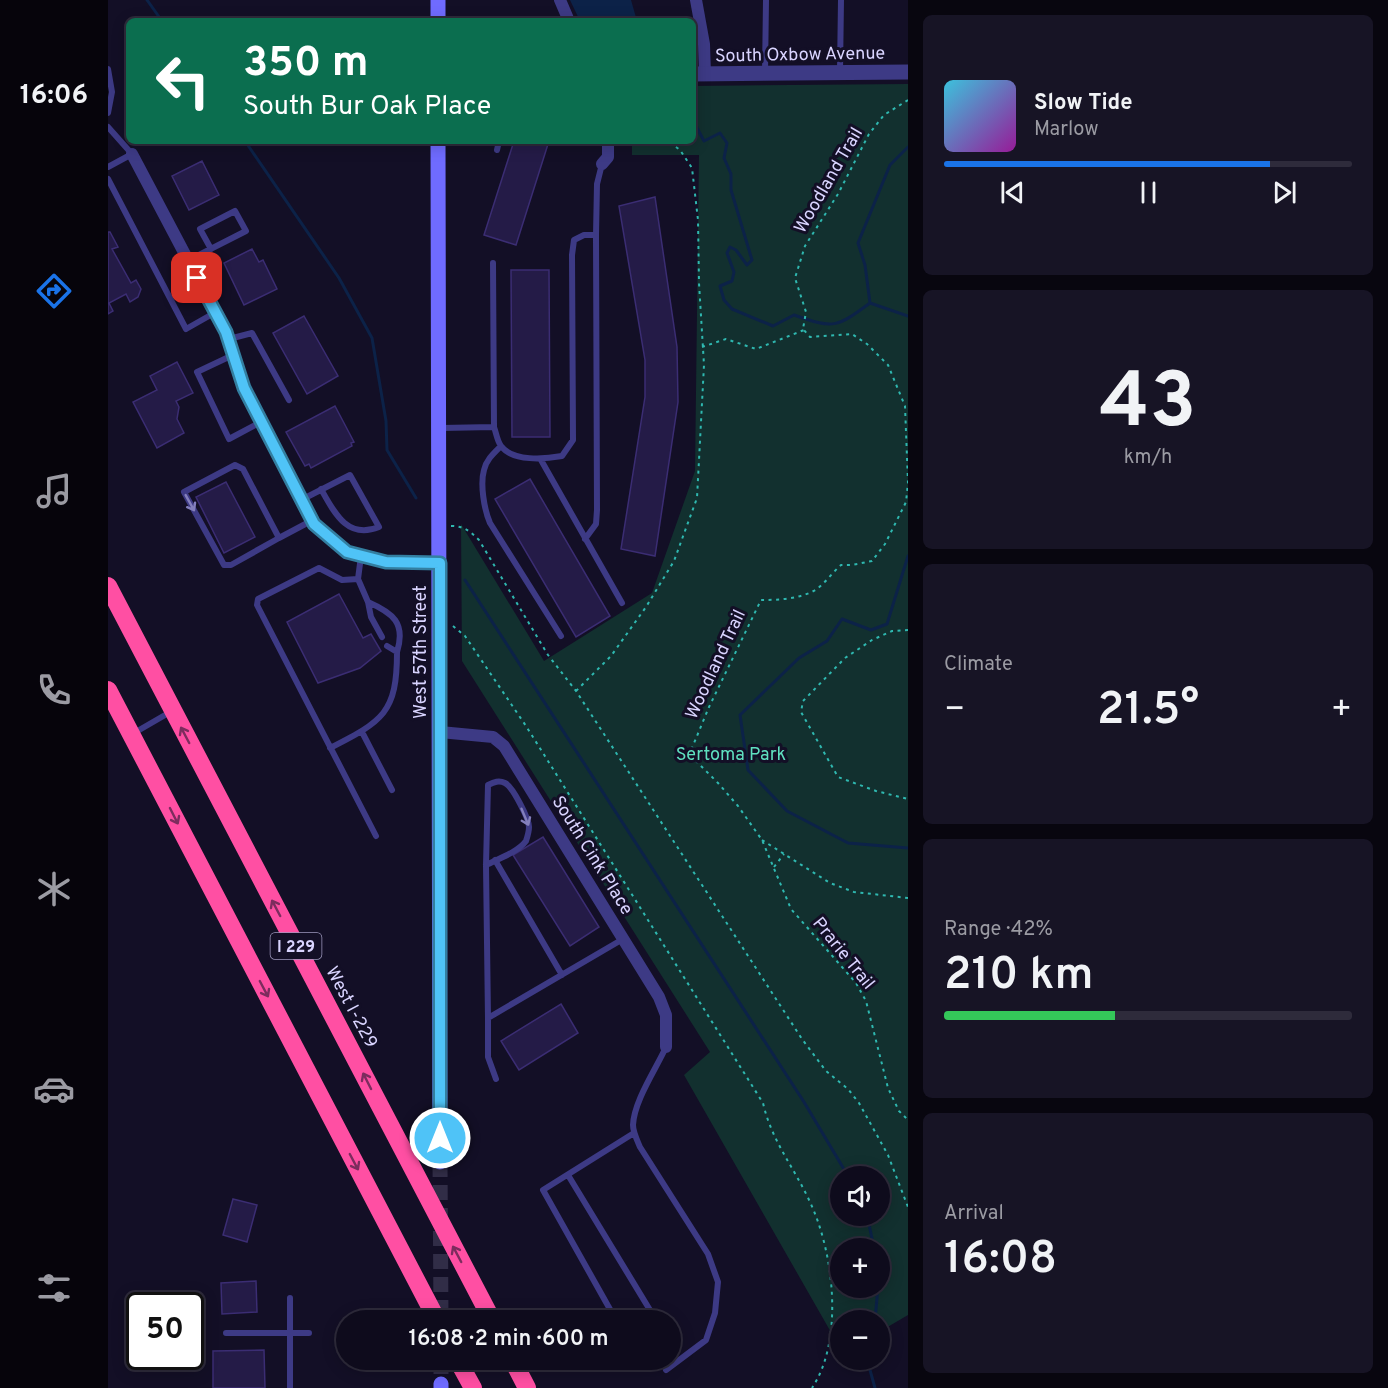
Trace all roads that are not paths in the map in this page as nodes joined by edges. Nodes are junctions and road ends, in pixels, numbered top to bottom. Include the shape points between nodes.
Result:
1 (438, 0) edge
2 (560, 0) edge
3 (696, 0) edge
4 (766, 0) edge
5 (841, 0) edge
6 (438, 18) edge
7 (568, 18) edge
8 (108, 69) edge
9 (908, 72) edge
10 (839, 73) junction
11 (699, 74) edge
12 (765, 74) junction
13 (108, 112) edge
14 (108, 127) edge
15 (438, 144) edge
16 (498, 144) edge
17 (608, 144) edge
18 (497, 150) dead end
19 (132, 154) junction
20 (602, 164) joint
21 (108, 167) edge
22 (108, 179) edge
23 (596, 235) junction
24 (211, 249) junction
25 (188, 261) junction
26 (493, 263) dead end
27 (216, 312) junction
28 (228, 339) junction
29 (233, 355) junction
30 (289, 400) dead end
31 (261, 422) junction
32 (494, 427) junction
33 (439, 428) junction
34 (501, 446) junction
35 (542, 460) junction
36 (321, 489) junction
37 (301, 500) junction
38 (312, 521) junction
39 (279, 538) junction
40 (585, 539) junction
41 (361, 555) junction
42 (440, 563) junction
43 (358, 579) junction
44 (108, 586) edge
45 (368, 602) junction
46 (622, 603) dead end
47 (561, 636) dead end
48 (382, 637) dead end
49 (387, 646) dead end
50 (397, 652) junction
51 (108, 690) edge
52 (173, 711) junction
53 (362, 732) junction
54 (440, 732) junction
55 (131, 734) junction
56 (330, 748) junction
57 (392, 790) dead end
58 (376, 836) dead end
59 (495, 860) junction
60 (486, 865) junction
61 (623, 939) junction
62 (562, 975) junction
63 (488, 1018) junction
64 (666, 1047) joint
65 (496, 1079) dead end
66 (634, 1133) junction
67 (440, 1162) tunnel mouth
68 (568, 1175) junction
69 (290, 1298) dead end
70 (432, 1310) edge
71 (487, 1310) edge
72 (610, 1310) edge
73 (650, 1310) edge
74 (290, 1332) junction
75 (226, 1333) dead end
76 (309, 1333) dead end
77 (681, 1359) edge
78 (463, 1370) edge
79 (518, 1370) edge
80 (290, 1388) edge
81 (472, 1388) edge
82 (527, 1388) edge

1 - 6 main road
2 - 7 street
3 - 11 street via 704,44
4 - 12 lane
5 - 10 lane
8 - 13 lane via 112,92
9 - 10 street, South Oxbow Avenue
10 - 12 street, South Oxbow Avenue
11 - 12 street, South Oxbow Avenue
14 - 19 lane
15 - 33 main road, West 57th Street
16 - 18 lane
17 - 20 street via 608,157
19 - 21 lane
19 - 25 street
20 - 23 lane via 597,184
22 - 27 lane via 186,329
23 - 35 lane via 574,240 572,255 573,440 562,456
23 - 40 lane via 597,510 596,524
24 - 24 lane via 246,231 235,211 200,228
24 - 25 lane
25 - 27 street
26 - 32 lane
27 - 28 street
28 - 29 street
28 - 30 lane via 252,333
29 - 31 street
29 - 31 lane via 197,372 229,439
31 - 37 street
32 - 33 lane
32 - 34 lane
33 - 42 main road, West 57th Street
34 - 35 lane via 518,456
34 - 47 lane via 484,470 484,509
35 - 40 lane
36 - 36 lane via 350,474 379,527 362,530 343,522
36 - 37 lane
37 - 38 street
38 - 39 lane
38 - 41 street via 347,552
39 -> 39 lane via 243,469 235,465 184,492 224,565 231,565
40 - 46 lane
41 - 42 street via 386,562
41 - 43 lane
42 - 54 main road, West 57th Street
43 - 45 lane
43 - 56 lane via 342,580 319,568 257,602
44 - 52 highway, West I-229 / I 229
45 - 48 lane
45 - 50 lane via 386,609 396,619
49 - 50 lane
50 - 53 lane via 392,701 377,721
51 - 55 highway, I 229
52 - 55 lane
71 -> 52 highway, West I-229 / I 229
53 - 56 lane
53 - 57 lane
54 - 61 street, South Cink Place via 499,740
54 - 67 main road, West 57th Street
55 -> 70 highway, I 229
56 - 58 lane
59 - 60 lane
60 -> 59 lane via 488,785 503,782 517,797 530,826 526,840 517,849
59 - 62 lane
60 - 63 lane
61 - 62 lane
61 - 64 street, South Cink Place via 659,997 666,1016
62 - 63 lane
63 - 65 lane via 488,1057
64 - 66 lane via 636,1110
66 - 68 lane
66 - 77 lane via 708,1254 718,1282 715,1313 706,1340
68 - 72 lane via 543,1191
68 - 73 lane
69 - 74 lane
74 - 75 lane
74 - 76 lane
74 - 80 lane
78 - 81 highway
79 - 82 highway

